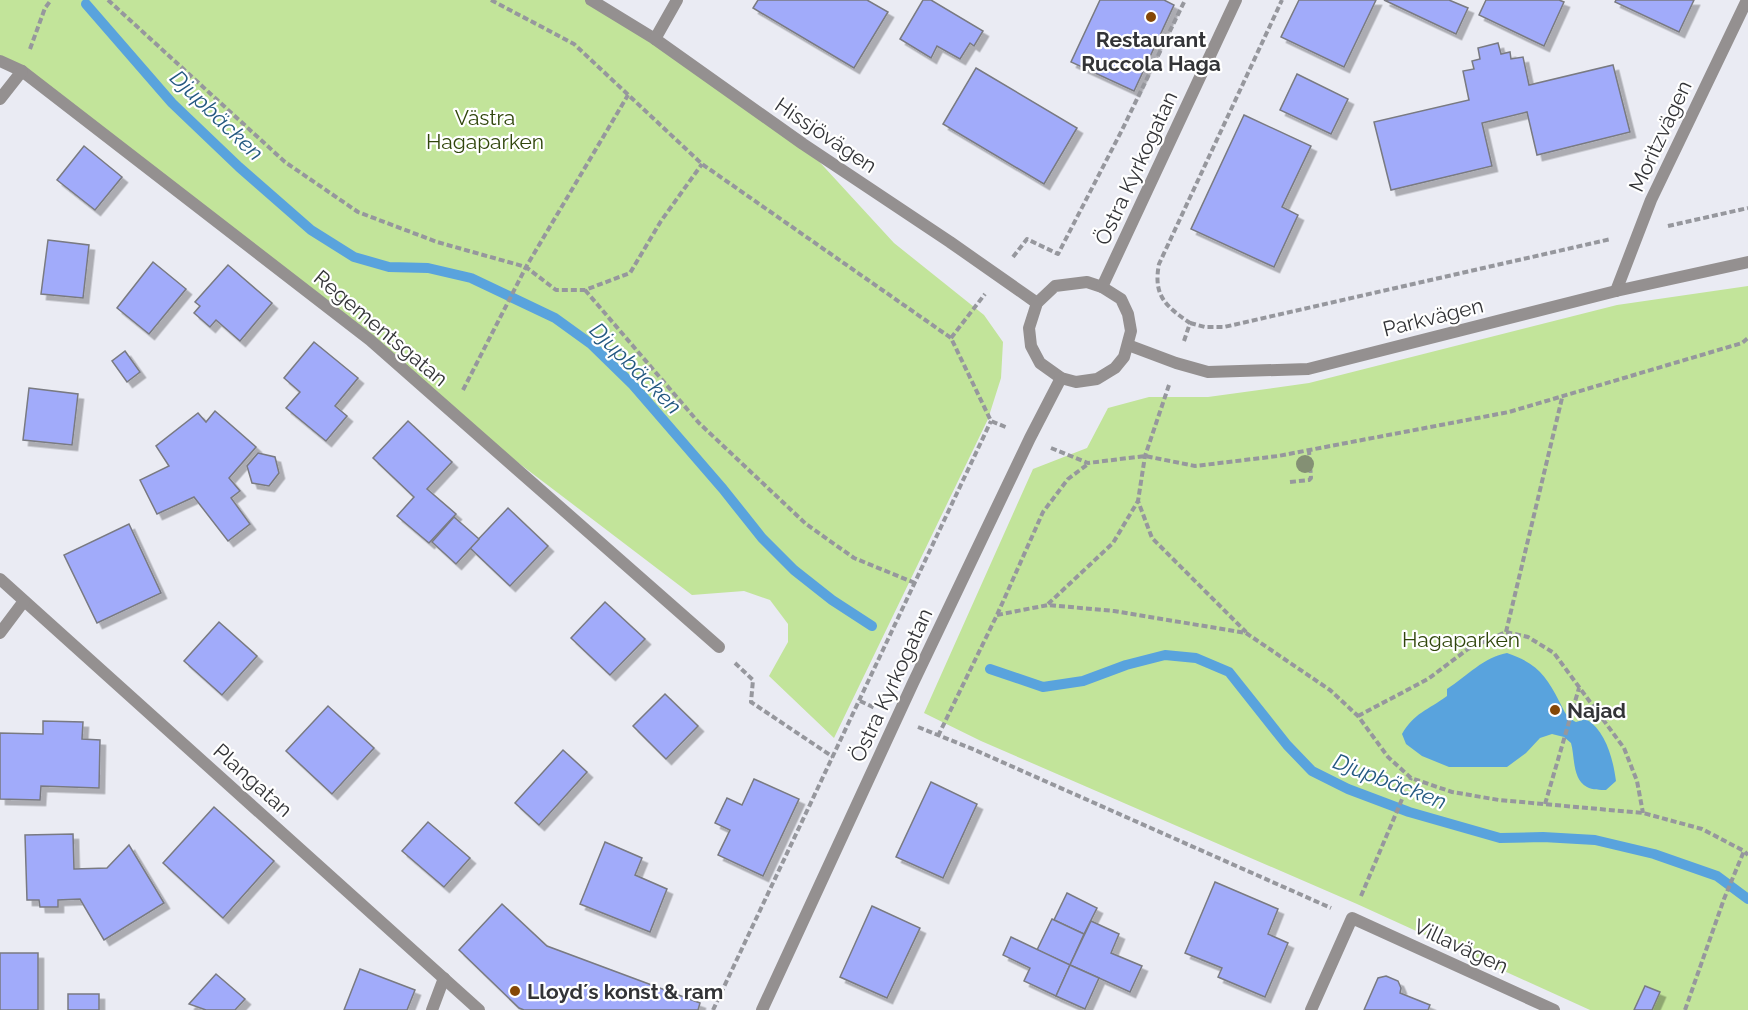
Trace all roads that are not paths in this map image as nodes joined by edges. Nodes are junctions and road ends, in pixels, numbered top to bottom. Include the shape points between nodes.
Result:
1 (591, 0) edge
2 (677, 0) edge
3 (1236, 0) edge
4 (1747, 0) edge
5 (655, 39) junction
6 (0, 61) edge
7 (22, 71) junction
8 (0, 99) edge
9 (1748, 262) edge
10 (1102, 287) junction
11 (1616, 291) junction
12 (1037, 303) junction
13 (1128, 345) junction
14 (1061, 378) junction
15 (0, 579) edge
16 (24, 601) junction
17 (0, 633) edge
18 (719, 647) road end
19 (444, 978) junction
20 (432, 1010) edge
21 (479, 1010) edge
22 (762, 1010) edge
23 (1311, 1010) edge
24 (1554, 1010) edge

1 - 5 street, Hissjövägen
2 - 5 street
3 - 10 street, Östra Kyrkogatan
4 - 11 street, Moritzvägen via 1651,200
5 - 12 street, Hissjövägen
6 - 7 street, Regementsgatan
7 - 8 street
7 - 18 street, Regementsgatan via 370,340
9 - 11 street, Parkvägen
10 - 12 street via 1088,282 1055,286
10 - 13 street via 1121,299 1128,314
11 - 13 street, Parkvägen via 1308,369 1208,372
12 - 14 street via 1029,328 1031,346 1040,363
13 - 14 street via 1115,368 1097,379 1076,382
14 - 22 street, Östra Kyrkogatan
15 - 16 street, Plangatan
16 - 17 street
16 - 19 street, Plangatan
19 - 20 street
19 - 21 street, Plangatan
23 - 24 street, Villavägen via 1352,918

